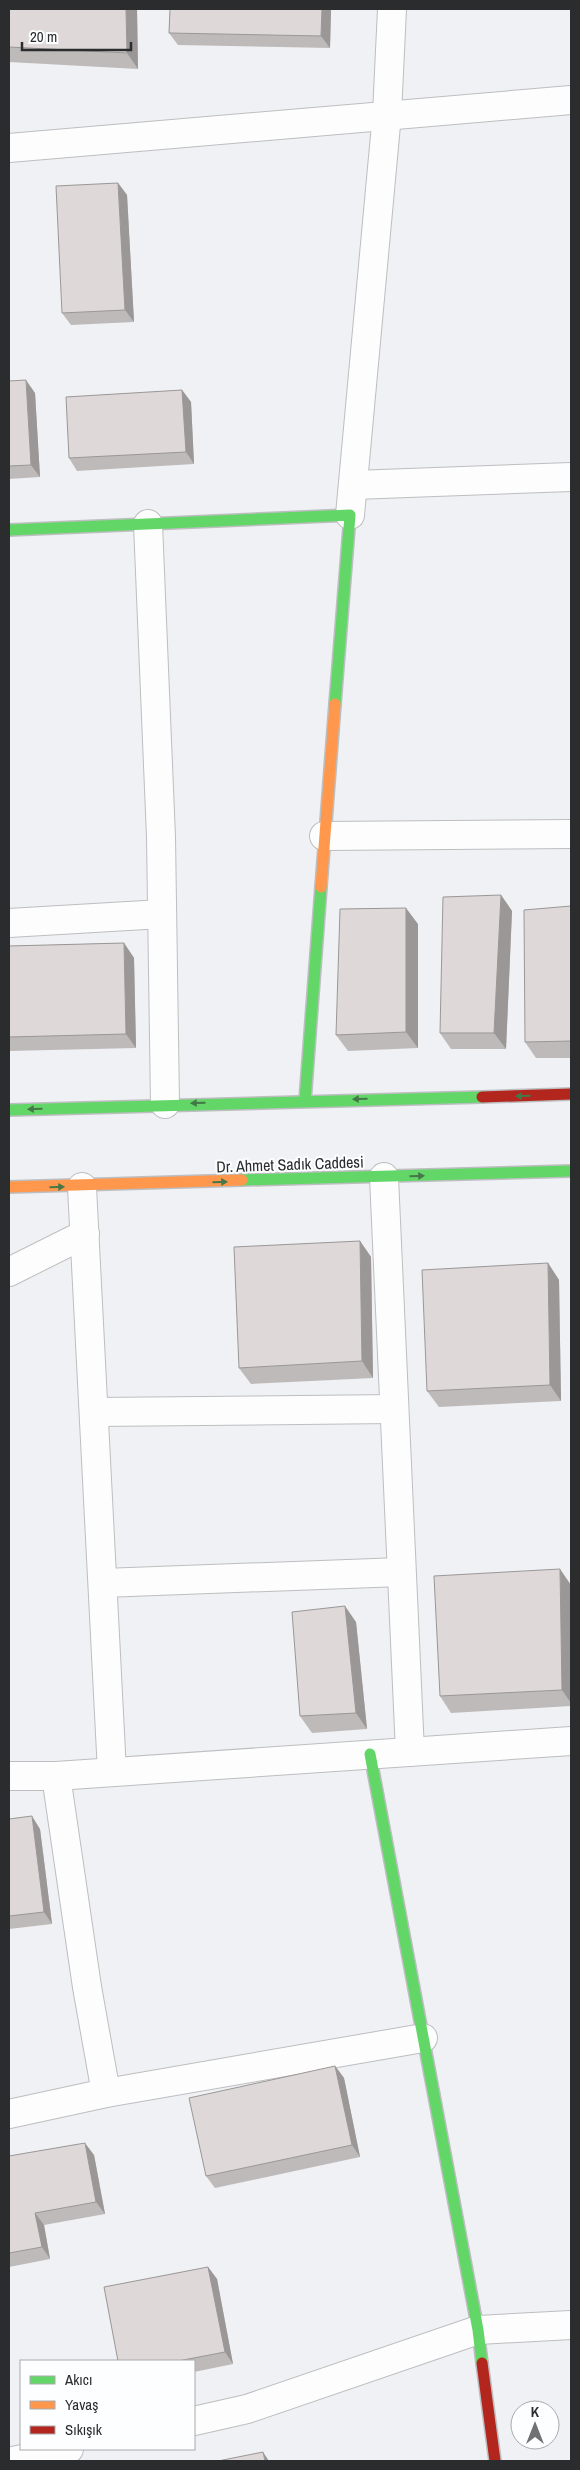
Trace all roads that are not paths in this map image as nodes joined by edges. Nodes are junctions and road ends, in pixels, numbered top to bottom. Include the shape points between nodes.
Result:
1 (392, 9) edge
2 (571, 100) edge
3 (387, 114) junction
4 (9, 148) edge
5 (571, 478) edge
6 (354, 485) junction
7 (350, 515) junction
8 (148, 524) junction
9 (9, 530) edge
10 (571, 834) edge
11 (324, 836) junction
12 (162, 914) junction
13 (9, 923) edge
14 (571, 1094) edge
15 (305, 1101) junction
16 (165, 1104) junction
17 (9, 1110) edge
18 (571, 1171) edge
19 (384, 1177) junction
20 (82, 1187) junction
21 (9, 1188) edge
22 (85, 1234) junction
23 (9, 1272) edge
24 (394, 1409) junction
25 (94, 1412) junction
26 (401, 1572) junction
27 (103, 1583) junction
28 (571, 1741) edge
29 (410, 1752) junction
30 (370, 1754) junction
31 (112, 1772) junction
32 (9, 1776) edge
33 (56, 1776) junction
34 (423, 2038) junction
35 (106, 2093) junction
36 (9, 2114) edge
37 (571, 2325) edge
38 (478, 2330) junction
39 (195, 2421) edge
40 (64, 2450) edge
41 (13, 2461) edge
42 (495, 2461) edge

1 - 3 street
2 - 3 street
3 - 4 street
3 - 6 street
5 - 6 street
6 - 7 street
7 - 8 street
7 - 11 street
8 - 9 street
8 - 12 street
10 - 11 street
11 - 15 street
12 - 13 street
12 - 16 street
14 -> 15 street
15 -> 16 street
16 -> 17 street
19 -> 18 street, Dr. Ahmet Sadık Caddesi
20 -> 19 street, Dr. Ahmet Sadık Caddesi
19 - 24 street
21 -> 20 street, Dr. Ahmet Sadık Caddesi
20 - 22 street
22 - 23 street
22 - 25 street
24 - 25 street
24 - 26 street
25 - 27 street
26 - 27 street
26 - 29 street
27 - 31 street
28 - 29 street
29 - 30 street
30 - 31 street
30 - 34 street
31 - 33 street
32 - 33 street
33 - 35 street
34 - 35 street
34 - 38 street
35 - 36 street
37 - 38 street
38 - 39 street via 247,2410
38 - 42 street
40 - 41 street

